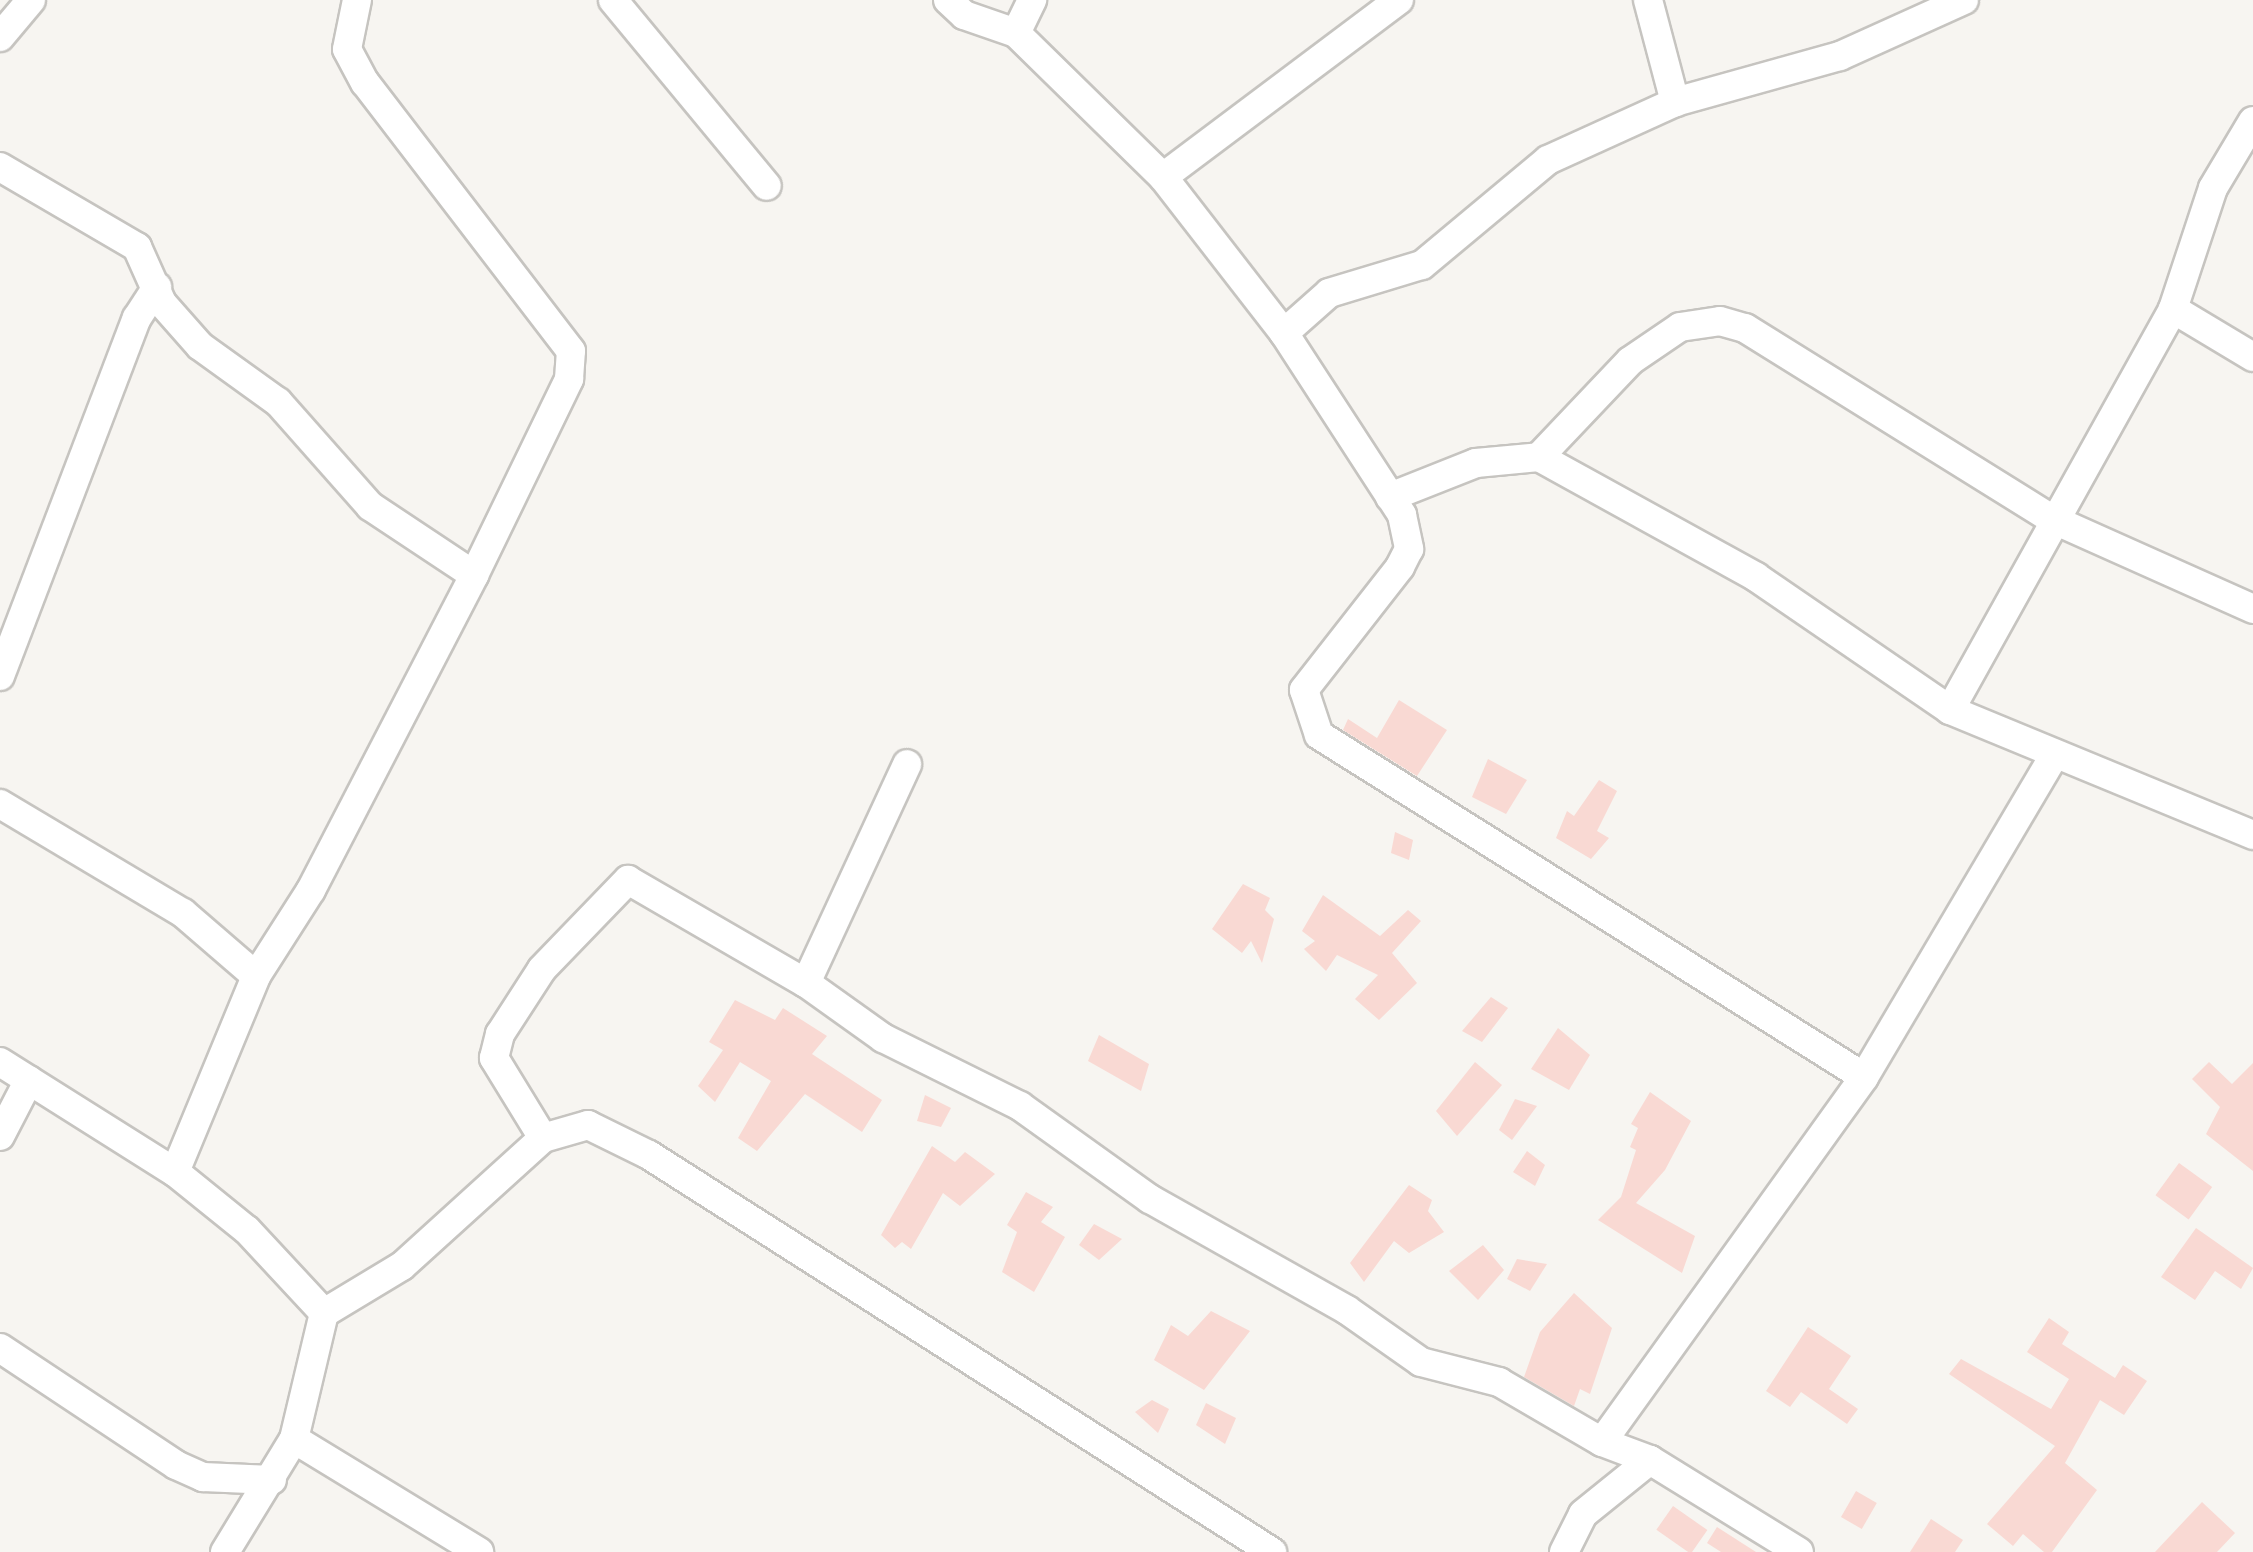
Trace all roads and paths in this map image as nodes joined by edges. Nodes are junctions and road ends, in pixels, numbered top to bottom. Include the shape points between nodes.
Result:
1 (31, 0) edge
2 (357, 0) edge
3 (613, 0) edge
4 (948, 0) edge
5 (1032, 0) edge
6 (1399, 0) edge
7 (1648, 0) edge
8 (1964, 0) edge
9 (1906, 12) edge
10 (1016, 33) junction
11 (0, 37) edge
12 (1675, 102) junction
13 (2253, 121) edge
14 (0, 167) edge
15 (1163, 177) junction
16 (767, 186) dead end
17 (157, 287) junction
18 (2173, 309) junction
19 (1284, 333) junction
20 (2253, 357) edge
21 (1539, 457) junction
22 (1390, 497) junction
23 (2052, 519) junction
24 (474, 575) junction
25 (2253, 609) edge
26 (0, 676) edge
27 (1950, 710) junction
28 (2055, 754) junction
29 (907, 764) dead end
30 (0, 804) edge
31 (2253, 835) edge
32 (256, 976) junction
33 (806, 983) junction
34 (0, 1062) edge
35 (1864, 1077) junction
36 (29, 1080) junction
37 (0, 1136) edge
38 (543, 1138) junction
39 (175, 1172) junction
40 (324, 1313) junction
41 (0, 1348) edge
42 (294, 1439) junction
43 (1602, 1442) junction
44 (1650, 1460) junction
45 (272, 1480) junction
46 (225, 1552) edge
47 (479, 1552) edge
48 (1272, 1552) edge
49 (1564, 1552) edge
50 (1799, 1552) edge

1 - 11 street
2 - 24 street via 347,49 365,83 571,351 569,379
3 - 16 street
4 - 10 street via 964,15
5 - 10 street
6 - 15 street
7 - 12 street
8 - 9 street
9 - 12 street via 1840,56
10 - 15 street
12 - 19 street via 1548,160 1422,265 1329,293
13 - 18 street via 2213,188
14 - 17 street via 137,247
15 - 19 street
17 - 24 street via 162,303 200,346 278,402 370,506
17 - 26 street via 137,318
18 - 20 street
18 - 23 street
19 - 22 street
21 - 22 street via 1476,463
21 - 23 street via 1630,361 1680,327 1720,321 1745,328
21 - 27 street via 1756,577
22 - 35 street via 1410,531 1409,549 1304,690 1319,735
23 - 25 street
23 - 27 street
24 - 32 street via 311,890
27 - 28 street
28 - 31 street
28 - 35 street
29 - 33 street
30 - 32 street via 183,913
32 - 39 street
33 - 38 street via 628,880 542,969 500,1034 494,1058
33 - 43 street via 883,1038 1020,1106 1150,1199 1347,1310 1421,1362 1499,1382
34 - 36 street
35 - 43 street
36 - 37 street
36 - 39 street
38 - 40 street via 402,1266
38 - 48 street via 588,1125 615,1135
39 - 40 street via 275,1257
40 - 42 street
41 - 45 street via 176,1465 203,1477
42 - 45 street
42 - 47 street
43 - 44 street
44 - 49 street via 1583,1514
44 - 50 street
45 - 46 street

